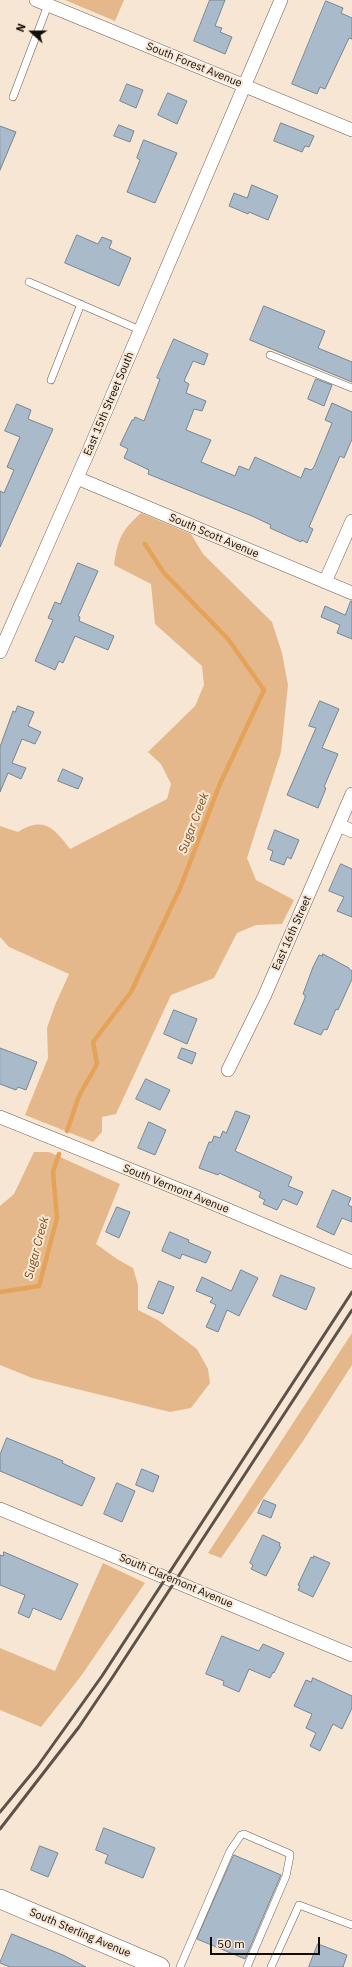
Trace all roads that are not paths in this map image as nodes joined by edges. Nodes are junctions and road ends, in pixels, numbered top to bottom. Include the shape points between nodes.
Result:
1 (282, 0) edge
2 (42, 2) edge
3 (245, 85) junction
4 (13, 97) dead end
5 (352, 130) edge
6 (29, 282) dead end
7 (81, 304) junction
8 (140, 330) junction
9 (270, 355) dead end
10 (51, 380) dead end
11 (352, 388) edge
12 (77, 478) junction
13 (352, 521) edge
14 (325, 582) junction
15 (352, 594) edge
16 (6, 622) edge
17 (0, 652) edge
18 (352, 794) edge
19 (339, 825) junction
20 (352, 831) edge
21 (228, 1070) dead end
22 (0, 1117) edge
23 (352, 1262) edge
24 (0, 1509) edge
25 (352, 1655) edge
26 (0, 1899) edge
27 (352, 1925) edge
28 (160, 1967) edge
29 (180, 1967) edge
30 (247, 1967) edge
31 (271, 1967) edge

1 - 3 street, East 15th Street South
2 - 3 street, South Forest Avenue
2 - 4 lane
3 - 5 street, South Forest Avenue
3 - 8 street, East 15th Street South
6 - 7 lane
7 - 8 lane
7 - 10 lane
8 - 12 street, East 15th Street South
9 - 11 lane
12 - 14 street, South Scott Avenue
12 - 16 street, East 15th Street South
13 - 14 street
14 - 15 street, South Scott Avenue
16 - 17 street, East 15th Street South
18 - 19 street, East 16th Street
19 - 20 street
19 - 21 street, East 16th Street via 264,997
22 - 23 street, South Vermont Avenue
24 - 25 street, South Claremont Avenue
26 - 28 main road, South Sterling Avenue
27 - 31 lane via 299,1905
29 - 30 lane via 230,1852 244,1834 290,1854 286,1876

